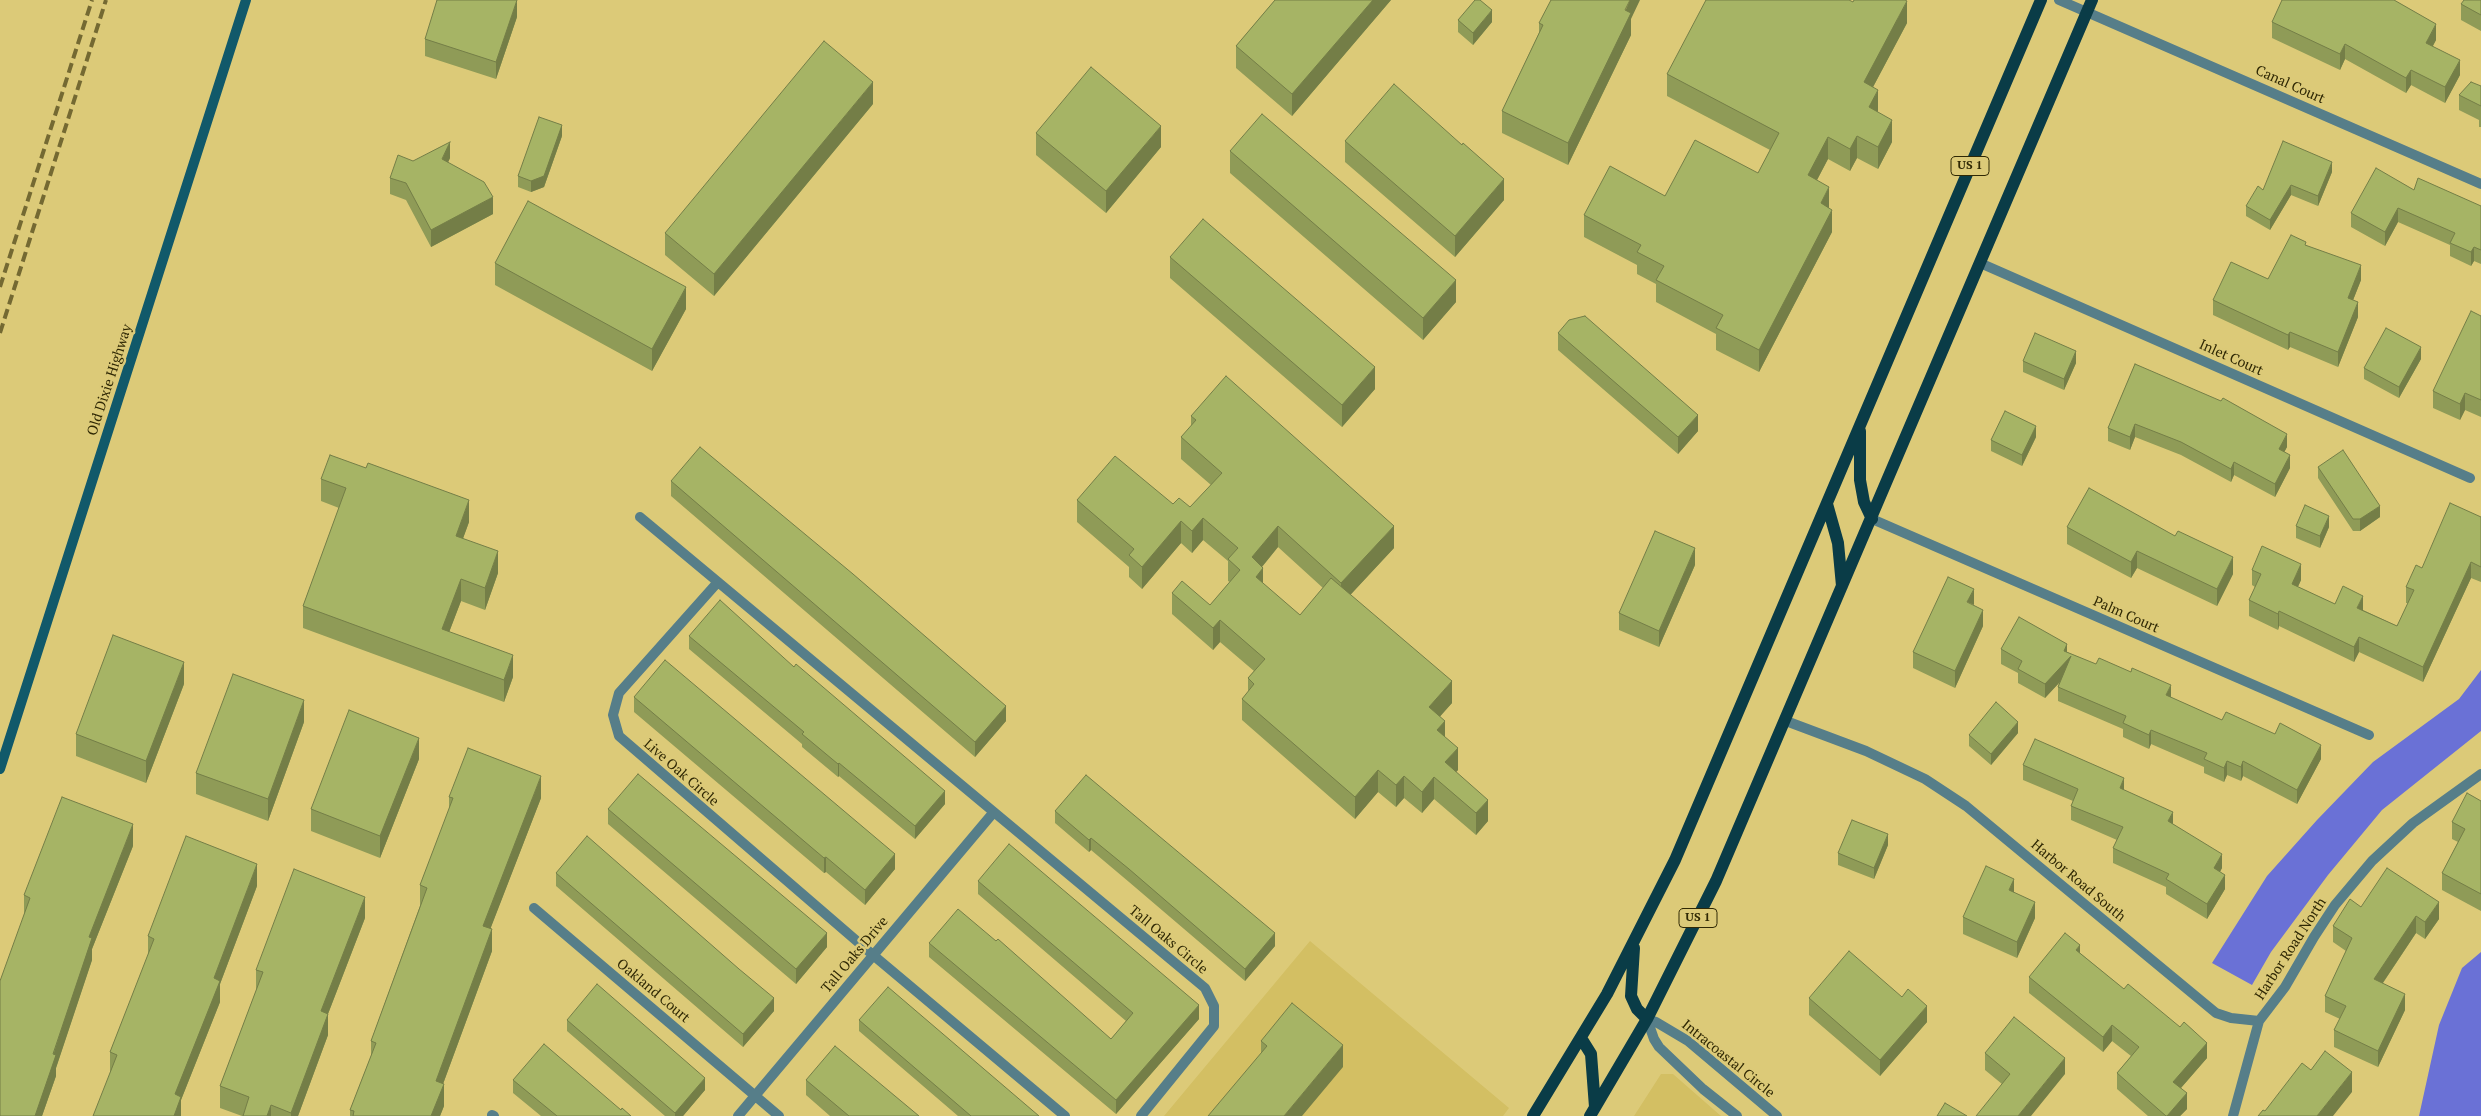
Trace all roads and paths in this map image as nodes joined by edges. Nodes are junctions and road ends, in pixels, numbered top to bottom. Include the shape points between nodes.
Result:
1 (246, 0) edge
2 (2041, 0) edge
3 (2058, 0) edge
4 (2090, 6) edge
5 (2481, 184) edge
6 (1980, 263) junction
7 (1860, 426) junction
8 (2470, 478) dead end
9 (1827, 504) junction
10 (640, 517) dead end
11 (1872, 519) junction
12 (717, 583) junction
13 (1842, 588) junction
14 (1786, 721) junction
15 (2369, 735) dead end
16 (0, 769) edge
17 (2481, 774) edge
18 (993, 813) junction
19 (534, 908) dead end
20 (1634, 943) junction
21 (873, 955) junction
22 (1647, 1019) junction
23 (2259, 1021) junction
24 (1581, 1038) junction
25 (755, 1096) junction
26 (1593, 1112) edge
27 (738, 1116) edge
28 (779, 1116) edge
29 (1065, 1116) edge
30 (1141, 1116) edge
31 (1533, 1116) edge
32 (1738, 1116) edge
33 (1777, 1116) edge
34 (2233, 1116) edge

1 - 16 street, Old Dixie Highway
2 - 7 main road, US 1
3 - 4 street, Canal Court
4 - 5 street, Canal Court
4 - 6 main road, US 1
6 - 8 street, Inlet Court
6 - 11 main road, US 1
7 - 9 main road, US 1
7 - 11 main road via 1860,480 1864,502
9 - 13 main road via 1838,543
9 - 20 main road, US 1 via 1675,860
10 - 12 street
11 - 13 main road, US 1
11 - 15 street, Palm Court
12 - 18 street
12 - 21 street, Live Oak Circle via 619,693 613,716 619,736
13 - 14 main road, US 1
14 - 22 main road, US 1 via 1716,881
14 - 23 street, Harbor Road South via 1866,751 1934,785 1966,806 2216,1013
17 - 23 street, Harbor Road North via 2413,823 2372,861 2336,905 2280,995
18 - 21 street, Tall Oaks Drive
18 - 30 street, Tall Oaks Circle via 1204,988 1214,1006 1214,1026
19 - 25 street, Oakland Court
20 - 22 main road via 1631,996
20 - 24 main road, US 1
21 - 25 street, Tall Oaks Drive
21 - 29 street
22 - 26 main road, US 1
22 - 32 street via 1659,1047
22 - 33 street, Intracoastal Circle via 1688,1041
23 - 34 street
24 - 26 main road via 1591,1054
24 - 31 main road, US 1
25 - 27 street, Tall Oaks Drive
25 - 28 street, Oakland Court

